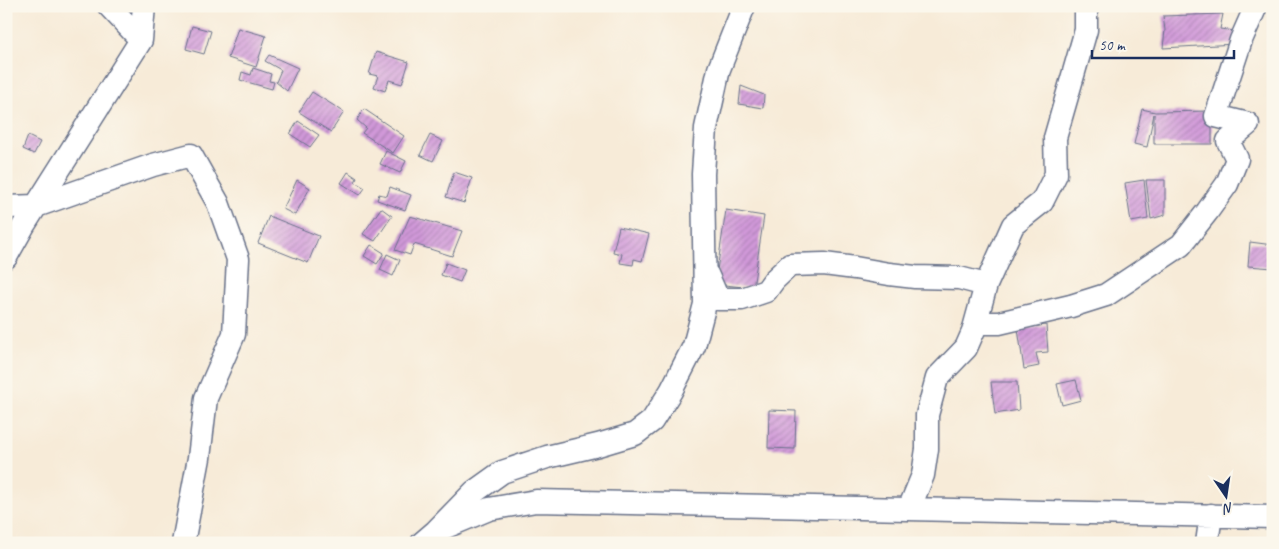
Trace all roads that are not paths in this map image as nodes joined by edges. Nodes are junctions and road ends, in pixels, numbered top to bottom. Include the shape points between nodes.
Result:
1 (109, 6) edge
2 (144, 6) edge
3 (744, 6) edge
4 (1086, 6) edge
5 (1256, 6) edge
6 (141, 40) junction
7 (36, 206) junction
8 (6, 207) edge
9 (6, 257) edge
10 (704, 266) junction
11 (986, 284) junction
12 (974, 332) junction
13 (909, 509) junction
14 (1211, 515) junction
15 (1273, 517) edge
16 (429, 537) edge
17 (183, 543) edge
18 (1207, 543) edge

1 - 6 street
2 - 6 street
3 - 10 street via 719,69 706,128
4 - 11 street via 1086,30 1054,138 1056,174 1042,202 1013,225
5 - 12 street via 1240,40 1216,116 1248,124 1228,141 1237,159 1227,184 1181,244 1106,295 998,323 977,323
6 - 7 street
7 - 8 street
7 - 9 street
7 - 17 street via 191,155 218,203 238,259 234,334 206,398
10 - 11 street via 718,299 742,299 766,292 790,265 824,264 915,277 959,278
10 - 16 street via 705,304 694,346 652,421 635,434 502,472 474,492
11 - 12 street
12 - 13 street via 966,348 937,378 927,415 923,475
13 - 14 street
13 - 16 street via 536,501 489,509
14 - 15 street
14 - 18 street

